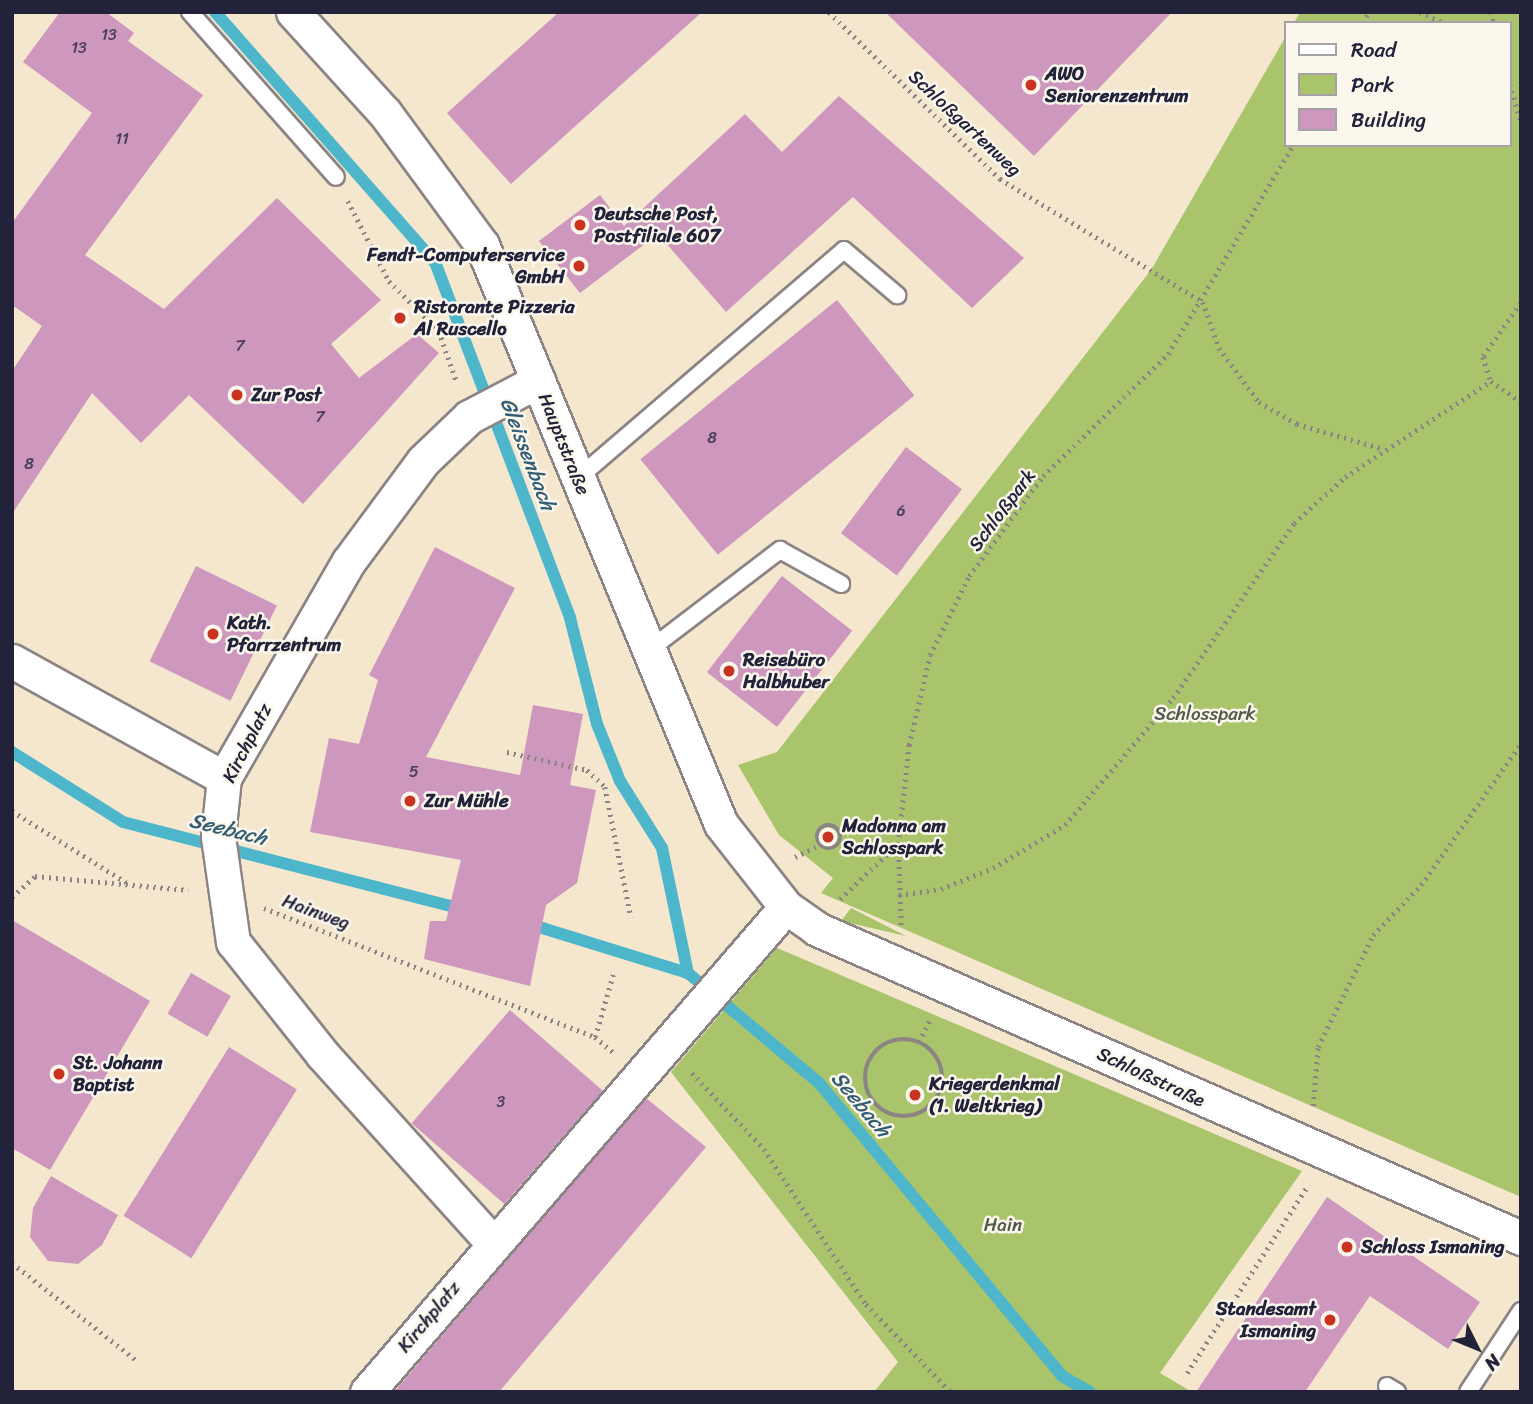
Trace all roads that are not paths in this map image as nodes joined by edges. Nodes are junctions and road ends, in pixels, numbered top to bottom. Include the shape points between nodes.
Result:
1 (190, 12) edge
2 (293, 12) edge
3 (336, 177) road end
4 (897, 295) dead end
5 (526, 387) junction
6 (578, 478) junction
7 (841, 584) dead end
8 (649, 650) junction
9 (12, 661) edge
10 (224, 778) junction
11 (786, 906) junction
12 (1521, 1238) edge
13 (491, 1241) junction
14 (1521, 1311) edge
15 (367, 1392) edge
16 (1468, 1392) edge

1 - 3 lane
2 - 5 street, Hauptstraße via 385,113 482,245
4 - 6 lane via 844,250
5 - 6 street, Hauptstraße
5 - 10 street, Kirchplatz via 476,412 423,461 349,561
6 - 8 street, Hauptstraße
7 - 8 lane via 780,550
8 - 11 street, Hauptstraße via 721,824
9 - 10 street
10 - 13 street, Kirchplatz via 221,865 233,942 323,1055
11 - 12 street, Schloßstraße via 817,929 1311,1151
11 - 13 street, Kirchplatz
13 - 15 street, Kirchplatz
14 - 16 lane

